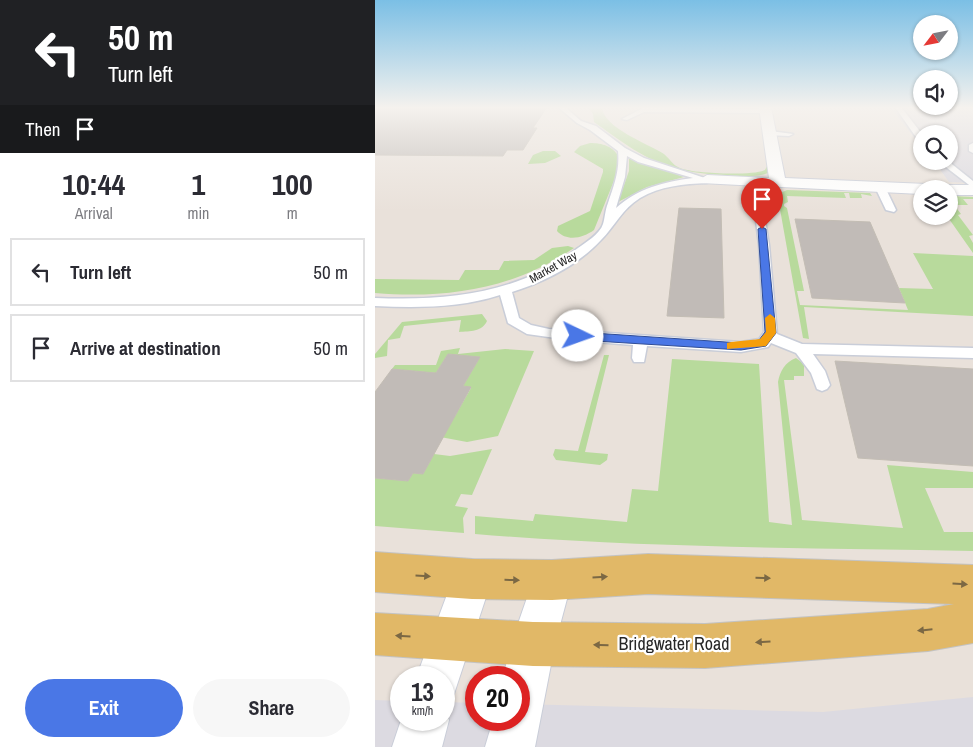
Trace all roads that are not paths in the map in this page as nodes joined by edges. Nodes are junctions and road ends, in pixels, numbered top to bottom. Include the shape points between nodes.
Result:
1 (611, 142) edge
2 (771, 142) edge
3 (973, 145) edge
4 (622, 150) junction
5 (973, 151) edge
6 (954, 170) edge
7 (707, 180) junction
8 (755, 181) junction
9 (778, 183) junction
10 (973, 185) edge
11 (880, 187) junction
12 (913, 188) edge
13 (958, 190) edge
14 (973, 190) edge
15 (891, 210) dead end
16 (607, 223) junction
17 (505, 290) junction
18 (375, 302) edge
19 (578, 336) junction
20 (768, 336) junction
21 (641, 340) junction
22 (801, 350) junction
23 (573, 353) dead end
24 (973, 353) edge
25 (639, 358) dead end
26 (822, 385) dead end
27 (375, 572) edge
28 (472, 579) junction
29 (552, 580) junction
30 (973, 585) edge
31 (973, 622) edge
32 (375, 634) edge
33 (533, 644) junction
34 (444, 659) edge
35 (528, 666) edge
36 (422, 731) edge
37 (514, 731) edge
38 (417, 747) edge
39 (510, 747) edge

1 - 4 lane, Market Way
2 - 9 street
3 - 5 lane
4 - 7 lane, Market Way via 656,166
4 - 16 lane via 624,170
6 - 10 lane
7 - 8 street, Market Way
7 - 16 lane, Market Way via 678,183 645,192 621,208
8 - 9 street, Market Way
8 - 20 lane via 764,245 771,333
9 - 11 street, Market Way
11 - 12 street, Market Way
11 - 15 lane
13 - 14 street
16 - 17 lane, Market Way via 594,242 565,263
17 - 18 lane, Market Way via 439,303
17 - 19 lane via 513,320 520,325 549,334
19 - 21 lane
19 - 23 lane
20 - 21 lane via 763,343 741,346
20 - 22 lane
21 - 25 lane
22 - 24 lane
22 - 26 lane via 818,371
27 -> 28 main road
28 -> 29 main road
28 - 34 street
29 -> 30 main road via 648,574
29 - 33 street
31 -> 33 main road, Bridgwater Road via 928,630 705,646
34 -> 32 main road, Bridgwater Road
33 - 34 main road, Bridgwater Road
33 - 35 street
36 - 38 street
37 - 39 street

